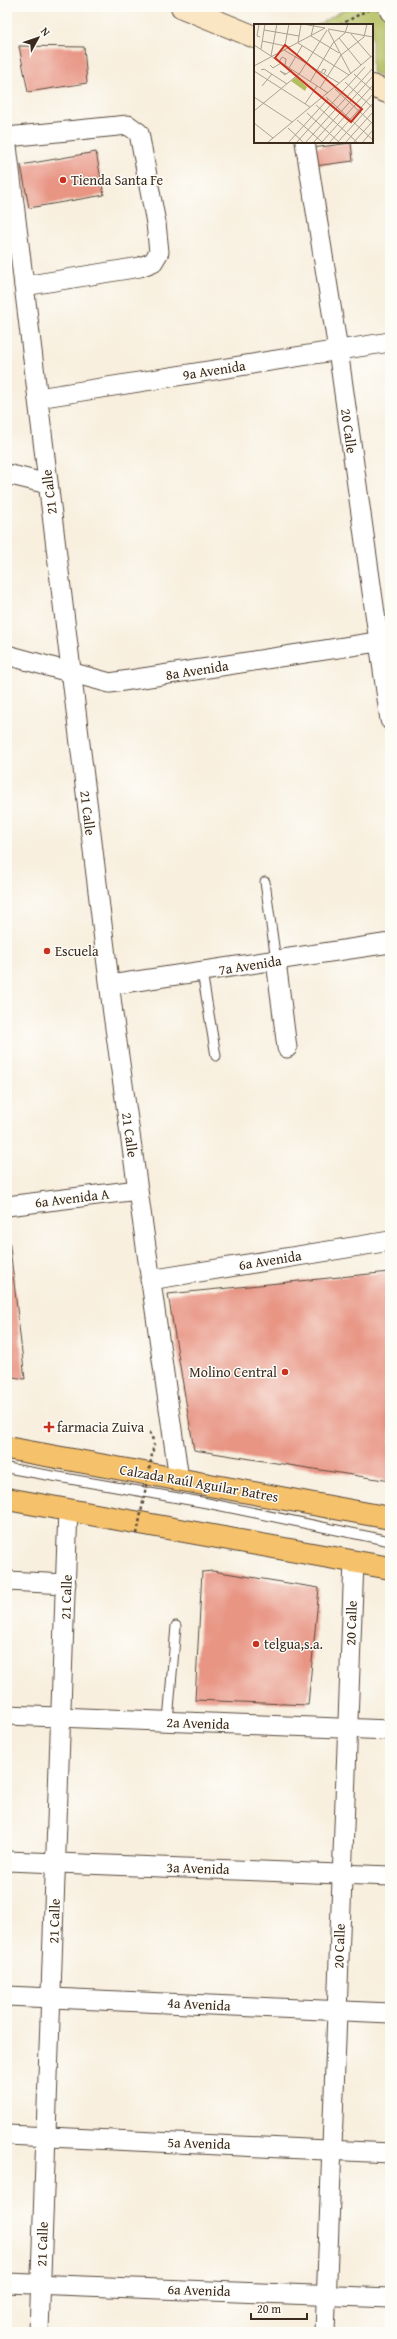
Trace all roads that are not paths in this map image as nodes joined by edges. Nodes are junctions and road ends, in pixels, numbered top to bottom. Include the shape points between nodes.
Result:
1 (182, 7) edge
2 (388, 7) edge
3 (390, 12) edge
4 (254, 37) edge
5 (373, 86) edge
6 (390, 93) edge
7 (7, 137) edge
8 (305, 143) edge
9 (7, 146) edge
10 (10, 186) edge
11 (24, 286) junction
12 (390, 342) edge
13 (338, 350) junction
14 (38, 398) junction
15 (7, 474) edge
16 (48, 484) junction
17 (384, 641) edge
18 (7, 655) edge
19 (71, 672) junction
20 (390, 720) edge
21 (265, 882) dead end
22 (390, 943) edge
23 (276, 960) junction
24 (202, 972) junction
25 (110, 985) junction
26 (288, 1048) dead end
27 (216, 1056) dead end
28 (138, 1190) junction
29 (7, 1206) edge
30 (390, 1241) edge
31 (150, 1280) junction
32 (7, 1448) edge
33 (7, 1468) edge
34 (179, 1479) junction
35 (7, 1499) edge
36 (68, 1509) junction
37 (390, 1518) edge
38 (390, 1541) edge
39 (354, 1561) junction
40 (390, 1568) edge
41 (7, 1581) edge
42 (66, 1584) junction
43 (176, 1626) dead end
44 (7, 1715) edge
45 (61, 1717) junction
46 (168, 1721) junction
47 (347, 1728) junction
48 (390, 1730) edge
49 (7, 1861) edge
50 (56, 1863) junction
51 (342, 1874) junction
52 (390, 1876) edge
53 (7, 1996) edge
54 (51, 1997) junction
55 (337, 2010) junction
56 (390, 2013) edge
57 (7, 2135) edge
58 (46, 2137) junction
59 (332, 2149) junction
60 (390, 2153) edge
61 (7, 2283) edge
62 (40, 2284) junction
63 (326, 2295) junction
64 (390, 2298) edge
65 (38, 2332) edge
66 (325, 2332) edge

1 - 4 main road
2 - 3 street
5 - 6 main road
7 - 11 street via 128,125 139,133 156,223 159,252 154,262 140,268
8 - 13 street, 20 Calle
9 - 10 street, 21 Calle
10 - 11 street, 21 Calle
11 - 14 street, 21 Calle
12 - 13 street, 9a Avenida
13 - 14 street, 9a Avenida
13 - 17 street, 20 Calle
14 - 16 street, 21 Calle
15 - 16 street
16 - 19 street, 21 Calle
17 - 19 street, 8a Avenida via 110,683
17 - 20 street, 20 Calle
18 - 19 street, 8a Avenida
19 - 25 street, 21 Calle
21 - 23 lane
22 - 23 street, 7a Avenida
23 - 24 street, 7a Avenida
23 - 26 street
24 - 25 street, 7a Avenida
24 - 27 lane
25 - 28 street, 21 Calle
28 - 29 street, 6a Avenida A
28 - 31 street, 21 Calle
30 - 31 street, 6a Avenida
31 - 34 street, 21 Calle
32 - 34 highway, Calzada Raúl Aguilar Batres
33 - 38 lane via 207,1503
34 - 37 highway, Calzada Raúl Aguilar Batres
35 - 36 highway
36 - 39 highway
36 - 42 street, 21 Calle
39 - 40 highway
39 - 47 street, 20 Calle
41 - 42 street
42 - 45 street, 21 Calle
43 - 46 lane
44 - 45 street, 2a Avenida
45 - 46 street, 2a Avenida
45 - 50 street, 21 Calle
46 - 47 street, 2a Avenida
47 - 48 street, 2a Avenida
47 - 51 street, 20 Calle
49 - 50 street, 3a Avenida
50 - 51 street, 3a Avenida
50 - 54 street, 21 Calle
51 - 52 street, 3a Avenida
51 - 55 street, 20 Calle
53 - 54 street, 4a Avenida
54 - 55 street, 4a Avenida
54 - 58 street, 21 Calle
55 - 56 street, 4a Avenida
55 - 59 street, 20 Calle
57 - 58 street, 5a Avenida
58 - 59 street, 5a Avenida
58 - 62 street, 21 Calle
59 - 60 street, 5a Avenida
59 - 63 street, 20 Calle
61 - 62 street, 6a Avenida
62 - 63 street, 6a Avenida
62 - 65 street, 21 Calle
63 - 64 street, 6a Avenida
63 - 66 street, 20 Calle

